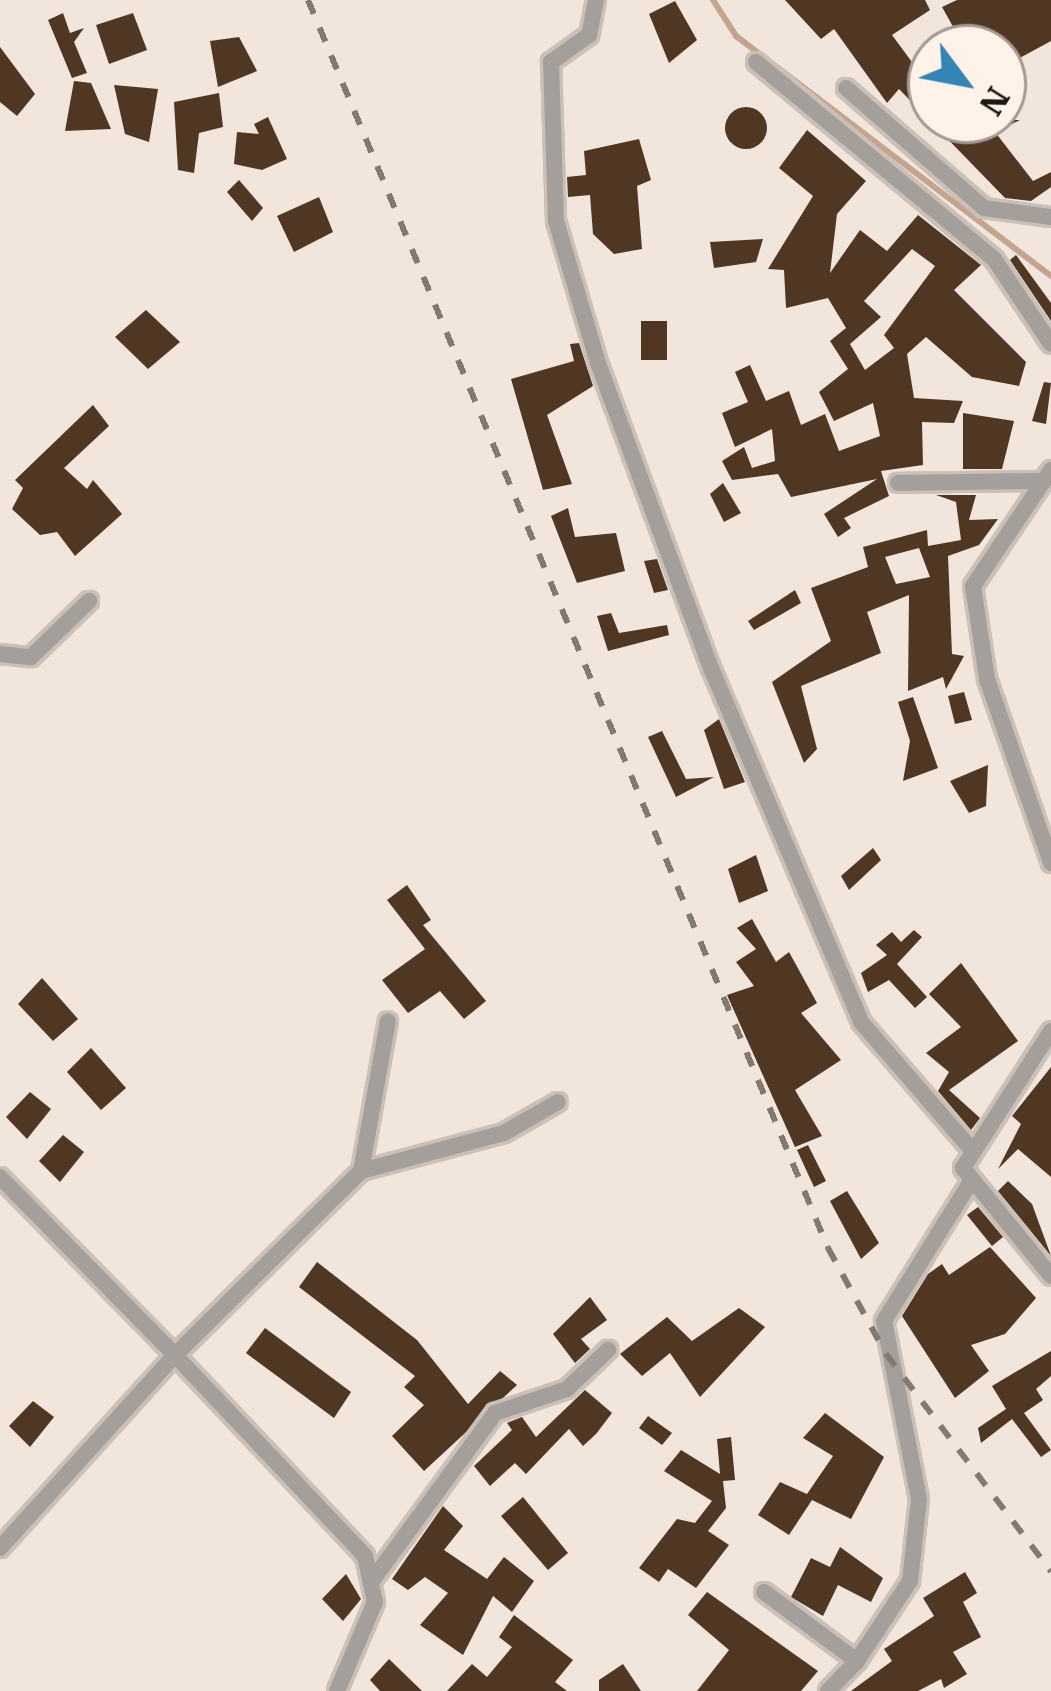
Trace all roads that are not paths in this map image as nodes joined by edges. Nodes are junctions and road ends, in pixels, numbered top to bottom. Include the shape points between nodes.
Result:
1 (596, 0) edge
2 (756, 62) dead end
3 (846, 88) dead end
4 (1051, 217) edge
5 (1051, 344) edge
6 (1047, 475) edge
7 (898, 483) dead end
8 (89, 601) dead end
9 (0, 654) edge
10 (1051, 863) edge
11 (388, 1021) dead end
12 (1051, 1031) edge
13 (558, 1102) dead end
14 (970, 1148) junction
15 (361, 1171) junction
16 (0, 1178) edge
17 (971, 1181) junction
18 (1051, 1276) edge
19 (608, 1350) dead end
20 (175, 1355) junction
21 (0, 1548) edge
22 (374, 1577) junction
23 (764, 1592) dead end
24 (856, 1661) junction
25 (337, 1691) edge
26 (828, 1691) edge

1 - 14 street via 589,34 550,62 556,221 598,363 711,668 861,1022
2 - 5 street via 994,259
3 - 4 street via 984,208
6 - 7 street
6 - 10 street via 973,586 987,679
8 - 9 street via 31,657
11 - 15 street
12 - 14 street
13 - 15 street via 504,1133
14 - 17 street
15 - 20 street
16 - 20 street
17 - 18 street
17 - 24 street via 884,1321 919,1499 910,1581
19 - 22 street via 567,1389 495,1413
20 - 21 street
20 - 22 street
22 - 25 street via 367,1630
23 - 24 street
24 - 26 street

